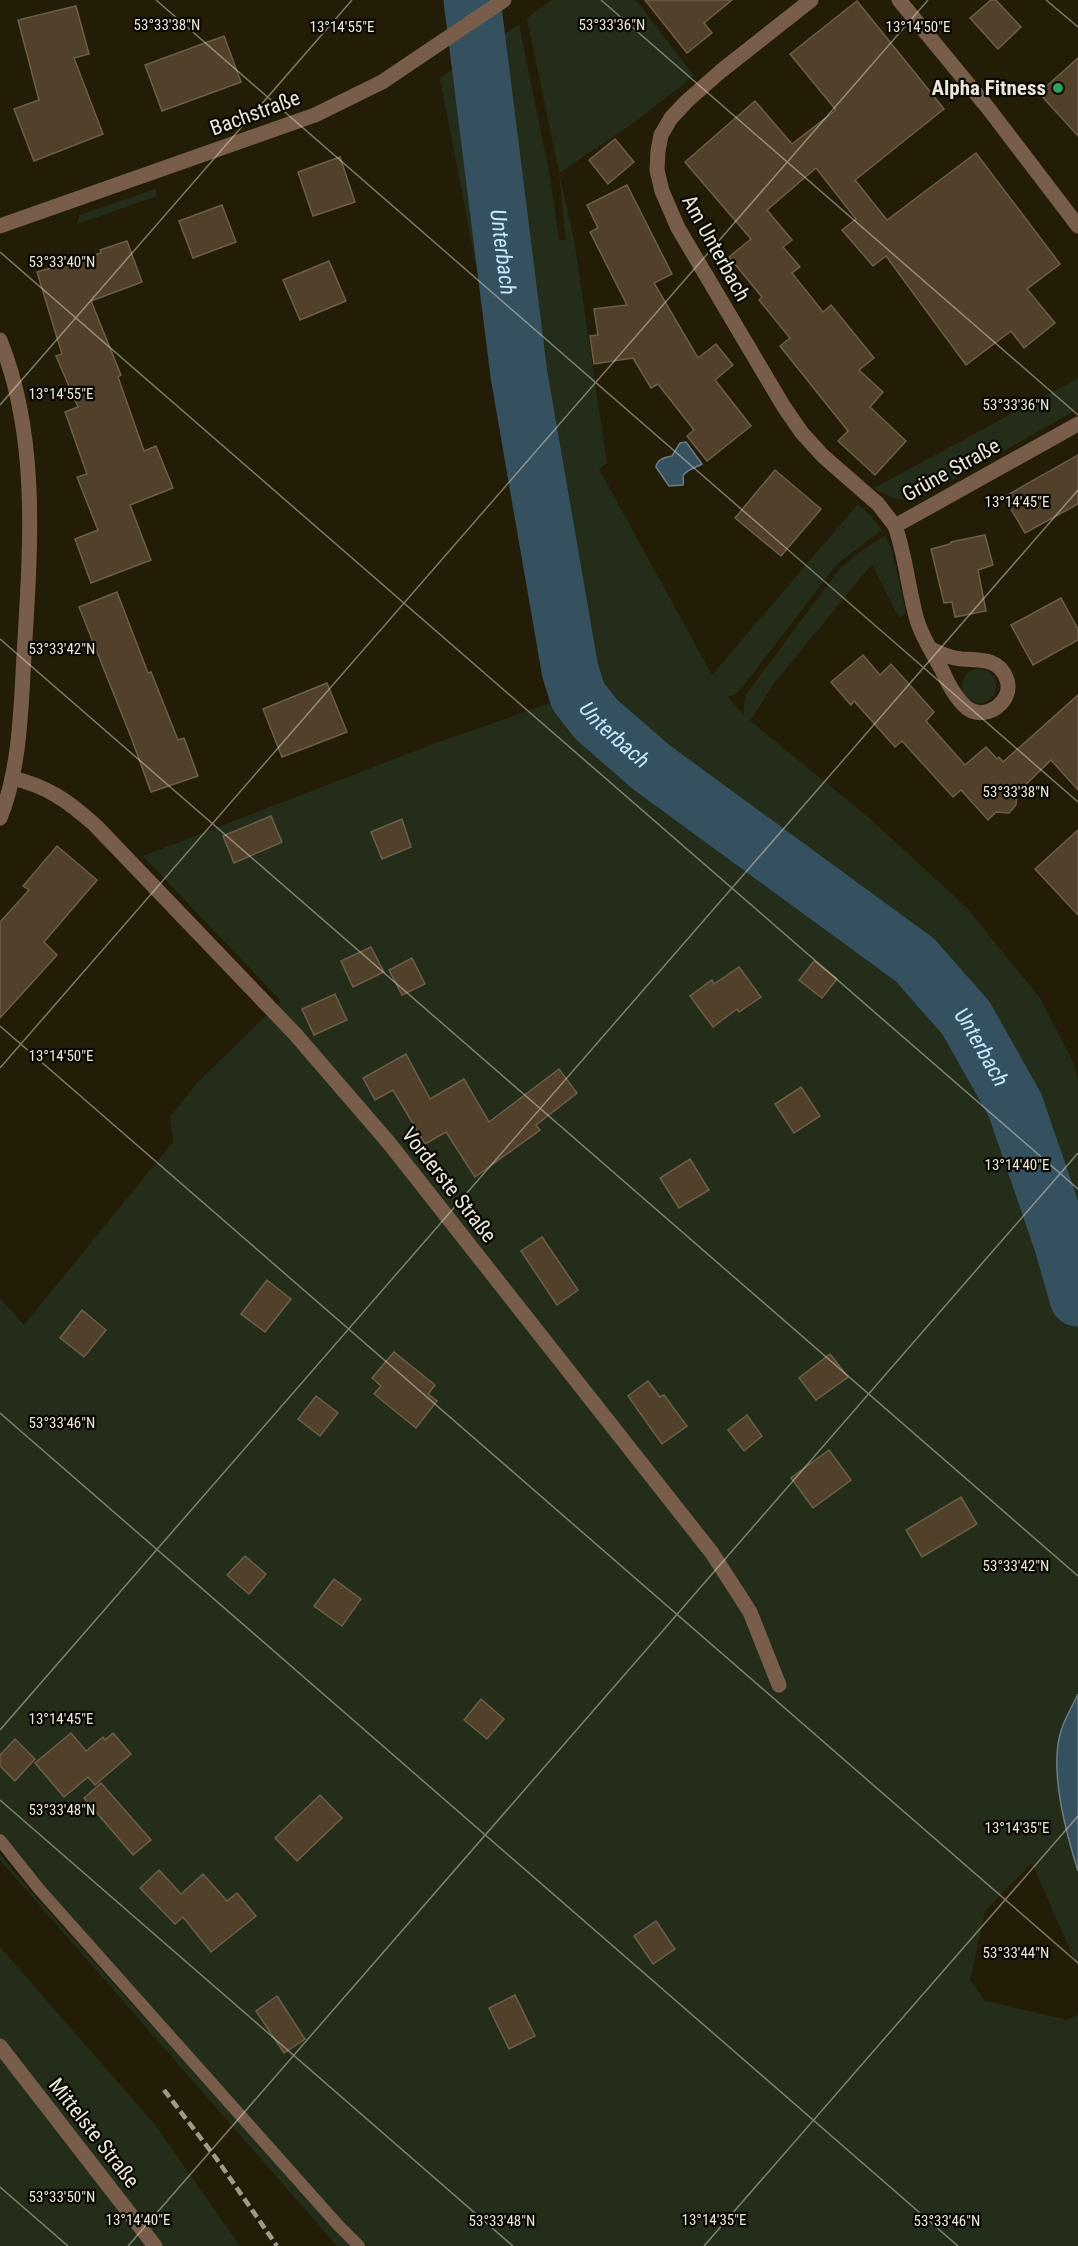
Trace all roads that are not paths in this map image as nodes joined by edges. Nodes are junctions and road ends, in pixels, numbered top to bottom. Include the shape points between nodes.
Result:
1 (504, 0) edge
2 (811, 0) edge
3 (899, 0) edge
4 (0, 226) edge
5 (1078, 226) edge
6 (0, 340) edge
7 (1078, 424) edge
8 (895, 526) junction
9 (931, 649) junction
10 (12, 778) junction
11 (0, 818) edge
12 (779, 1685) dead end
13 (0, 1840) edge
14 (0, 2046) edge
15 (156, 2246) edge
16 (359, 2246) edge

1 - 4 street, Bachstraße via 382,82 315,115
2 - 8 street, Am Unterbach via 721,71 671,118 661,135 657,170 678,228 784,407 823,456 878,504
3 - 5 street
6 - 10 street via 19,406 29,489 22,689
7 - 8 street, Grüne Straße
8 - 9 street, Grüne Straße via 918,622
9 - 9 street, Grüne Straße via 946,656 991,661 1008,683 1003,700 989,712 972,712 952,690
10 - 11 street
10 - 12 street, Vorderste Straße via 55,793 95,825 296,1035 389,1143 712,1553 750,1612
13 - 16 lane via 39,1889
14 - 15 street, Mittelste Straße

